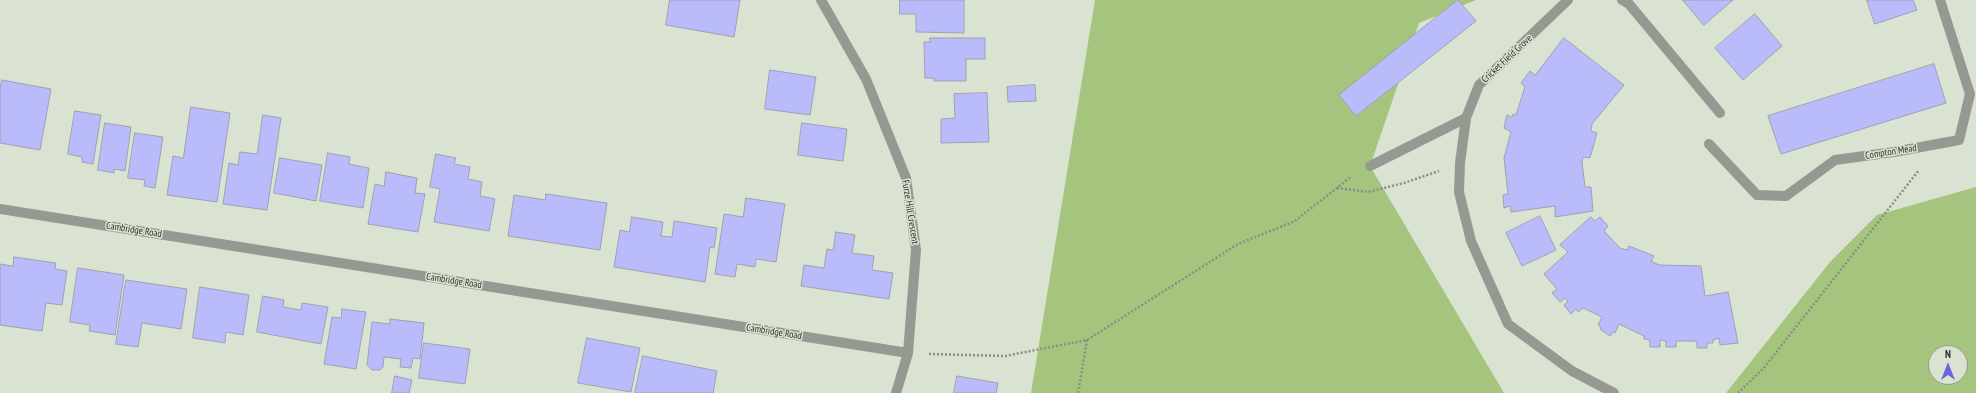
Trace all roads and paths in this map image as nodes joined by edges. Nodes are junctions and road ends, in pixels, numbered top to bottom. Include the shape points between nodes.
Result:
1 (821, 0) edge
2 (1568, 0) edge
3 (1622, 0) edge
4 (1940, 0) edge
5 (1720, 113) dead end
6 (1466, 118) junction
7 (1709, 144) dead end
8 (1939, 144) junction
9 (1460, 163) junction
10 (1370, 166) dead end
11 (1356, 174) dead end
12 (1337, 188) junction
13 (0, 209) edge
14 (1087, 340) junction
15 (908, 353) junction
16 (896, 393) edge
17 (1078, 393) edge
18 (1614, 393) edge
19 (1738, 393) edge

1 - 15 street, Furze Hill Crescent via 866,79 906,178 916,250
2 - 6 street, Cricket Field Grove via 1479,85
3 - 5 street
4 - 8 street, Compton Mead via 1970,94 1959,140
6 - 9 street, Cricket Field Grove
6 - 10 street
7 - 8 street, Compton Mead via 1757,194 1786,196 1835,160
8 - 19 path via 1763,369
9 - 12 path via 1404,183 1368,192
9 - 18 street, Cricket Field Grove via 1459,192 1471,241 1508,324 1572,371
11 - 12 path
12 - 14 path via 1295,221 1238,244
13 - 15 street, Cambridge Road
14 - 15 path via 1005,356
14 - 17 path
15 - 16 street, Furze Hill Crescent

